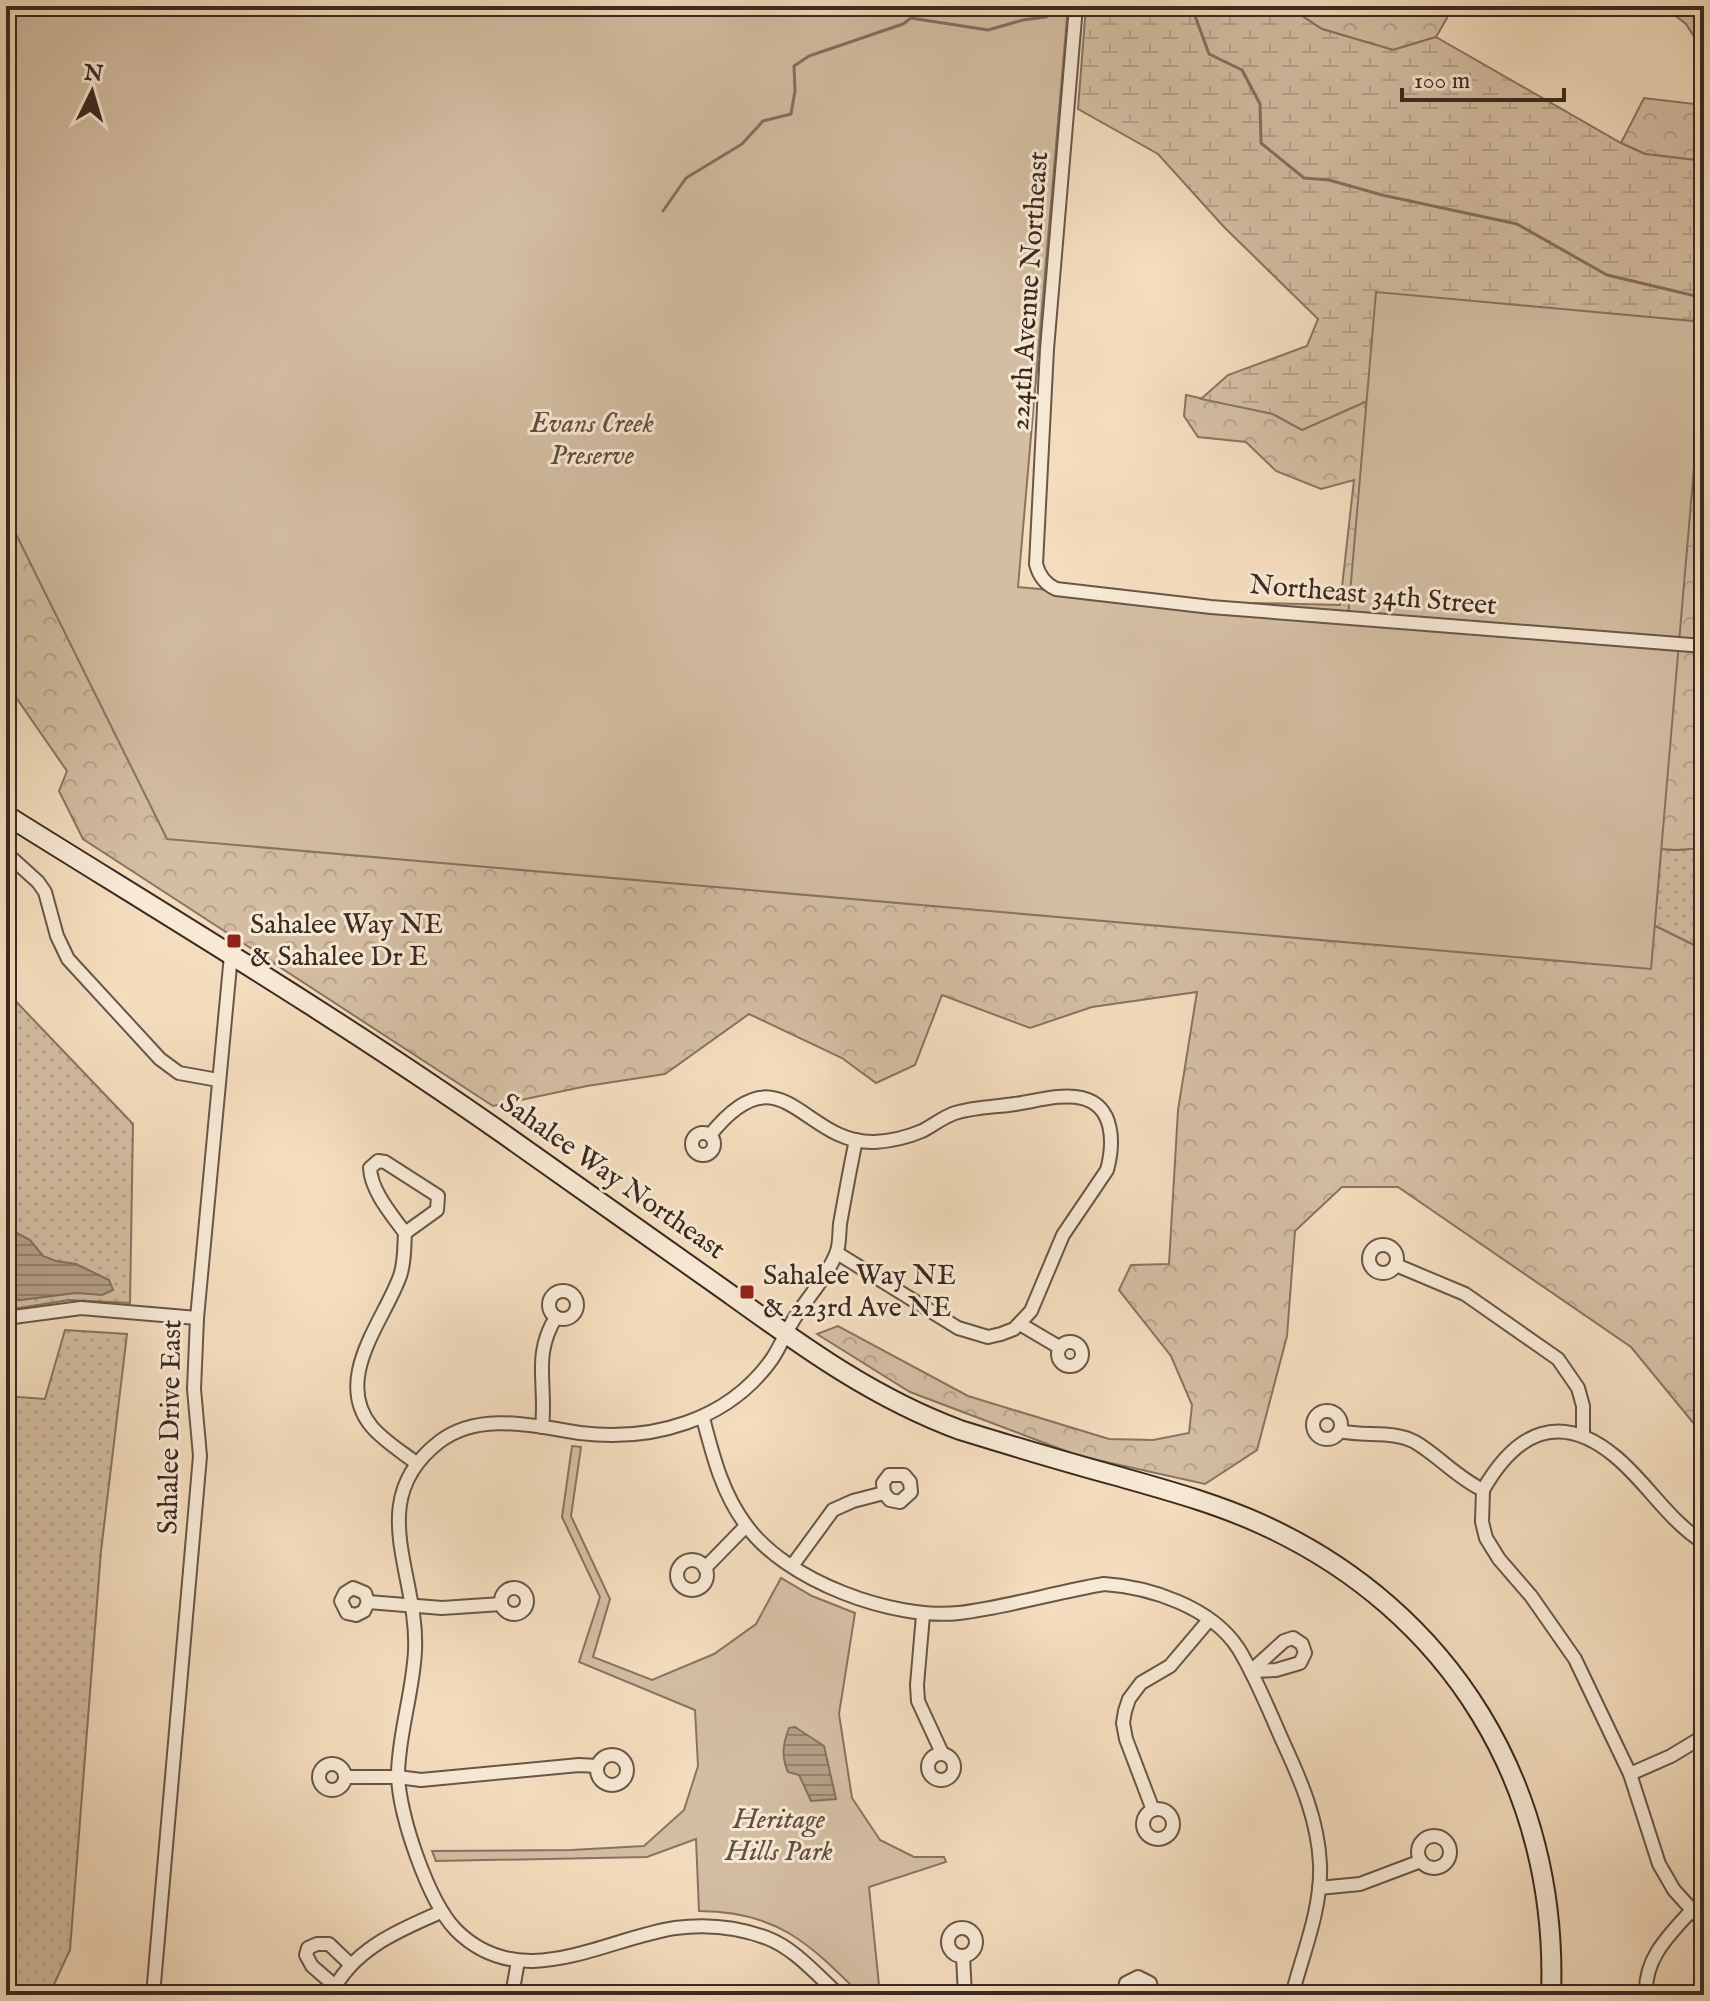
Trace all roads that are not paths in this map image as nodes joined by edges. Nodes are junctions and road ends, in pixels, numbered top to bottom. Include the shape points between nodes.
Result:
1 (1076, 6) edge
2 (1042, 578) joint
3 (1704, 646) edge
4 (6, 815) edge
5 (6, 853) edge
6 (231, 955) junction
7 (218, 1080) junction
8 (710, 1135) dead end
9 (856, 1140) junction
10 (405, 1233) junction
11 (837, 1253) junction
12 (1396, 1265) dead end
13 (556, 1317) dead end
14 (6, 1318) edge
15 (197, 1318) junction
16 (1020, 1324) junction
17 (785, 1334) junction
18 (1059, 1347) dead end
19 (703, 1418) junction
20 (542, 1427) junction
21 (1340, 1431) dead end
22 (1583, 1435) junction
23 (416, 1463) junction
24 (1483, 1490) junction
25 (884, 1493) dead end
26 (746, 1526) junction
27 (1704, 1543) edge
28 (792, 1566) junction
29 (705, 1568) dead end
30 (368, 1602) dead end
31 (413, 1604) junction
32 (501, 1604) dead end
33 (923, 1615) junction
34 (1209, 1620) junction
35 (1704, 1736) edge
36 (942, 1753) dead end
37 (597, 1766) dead end
38 (1630, 1774) junction
39 (345, 1777) dead end
40 (398, 1777) junction
41 (1153, 1810) dead end
42 (1421, 1861) dead end
43 (1319, 1888) junction
44 (1691, 1911) junction
45 (441, 1912) junction
46 (1704, 1923) edge
47 (963, 1956) dead end
48 (518, 1961) junction
49 (351, 1965) junction
50 (333, 1990) edge
51 (837, 1994) edge
52 (153, 1995) edge
53 (512, 1995) edge
54 (965, 1995) edge
55 (1124, 1995) edge
56 (1153, 1995) edge
57 (1292, 1995) edge
58 (1551, 1995) edge
59 (1646, 1995) edge

1 - 2 street, 224th Avenue Northeast via 1047,349 1036,564
2 - 3 street, Northeast 34th Street via 1056,589 1211,607
4 - 6 main road, Sahalee Way Northeast
5 - 7 street via 45,892 68,959 150,1048 179,1073
6 - 7 street, Sahalee Drive East
6 - 17 main road, Sahalee Way Northeast via 504,1134
7 - 15 street, Sahalee Drive East
8 - 9 street via 737,1106 763,1097 789,1103
9 - 11 street
9 - 16 street via 886,1141 959,1112 1048,1099 1084,1098 1107,1116 1107,1170 1063,1235 1031,1311
10 - 10 street via 437,1210 438,1196 378,1161 370,1168 374,1185
10 - 23 street via 400,1277 363,1352 359,1389 374,1429
11 - 16 street via 958,1328 988,1337
11 - 17 street
12 - 22 street via 1465,1294 1558,1359 1578,1388
13 - 20 street via 541,1353
14 - 15 street via 81,1308
15 - 52 street, Sahalee Drive East via 194,1389 200,1456
16 - 18 street
17 - 19 street via 749,1386
17 - 58 main road, Sahalee Way Northeast via 873,1392 926,1417 1260,1523 1370,1589 1457,1679 1523,1799 1549,1907
19 - 20 street via 627,1436
19 - 26 street via 718,1473
20 - 23 street via 473,1426 454,1432
21 - 24 street via 1415,1442
22 - 24 street via 1551,1431 1527,1438
22 - 27 street via 1618,1458 1674,1520
23 - 31 street via 397,1511
24 - 38 street via 1486,1538 1575,1659
25 - 28 street via 833,1510
26 - 28 street
26 - 29 street
28 - 33 street via 880,1606
30 - 31 street
31 - 32 street
31 - 40 street via 415,1650
33 - 34 street via 960,1613 1104,1584 1158,1593
33 - 36 street via 918,1701
34 - 41 street via 1170,1666 1141,1683 1125,1711 1126,1739
34 - 43 street via 1236,1645 1251,1671 1312,1810
35 - 38 street
37 - 40 street via 421,1780
38 - 44 street via 1659,1864
39 - 40 street
40 - 45 street via 420,1866
42 - 43 street via 1360,1884
43 - 57 street
44 - 46 street
44 - 59 street via 1655,1953 1647,1971
45 - 48 street via 476,1945
45 - 49 street via 402,1929
47 - 54 street
48 - 51 street via 557,1959 674,1928 730,1928 789,1950
48 - 53 street
49 - 50 street
49 - 50 street via 329,1944 308,1948 312,1966
55 - 56 street via 1126,1983 1138,1977 1150,1983

